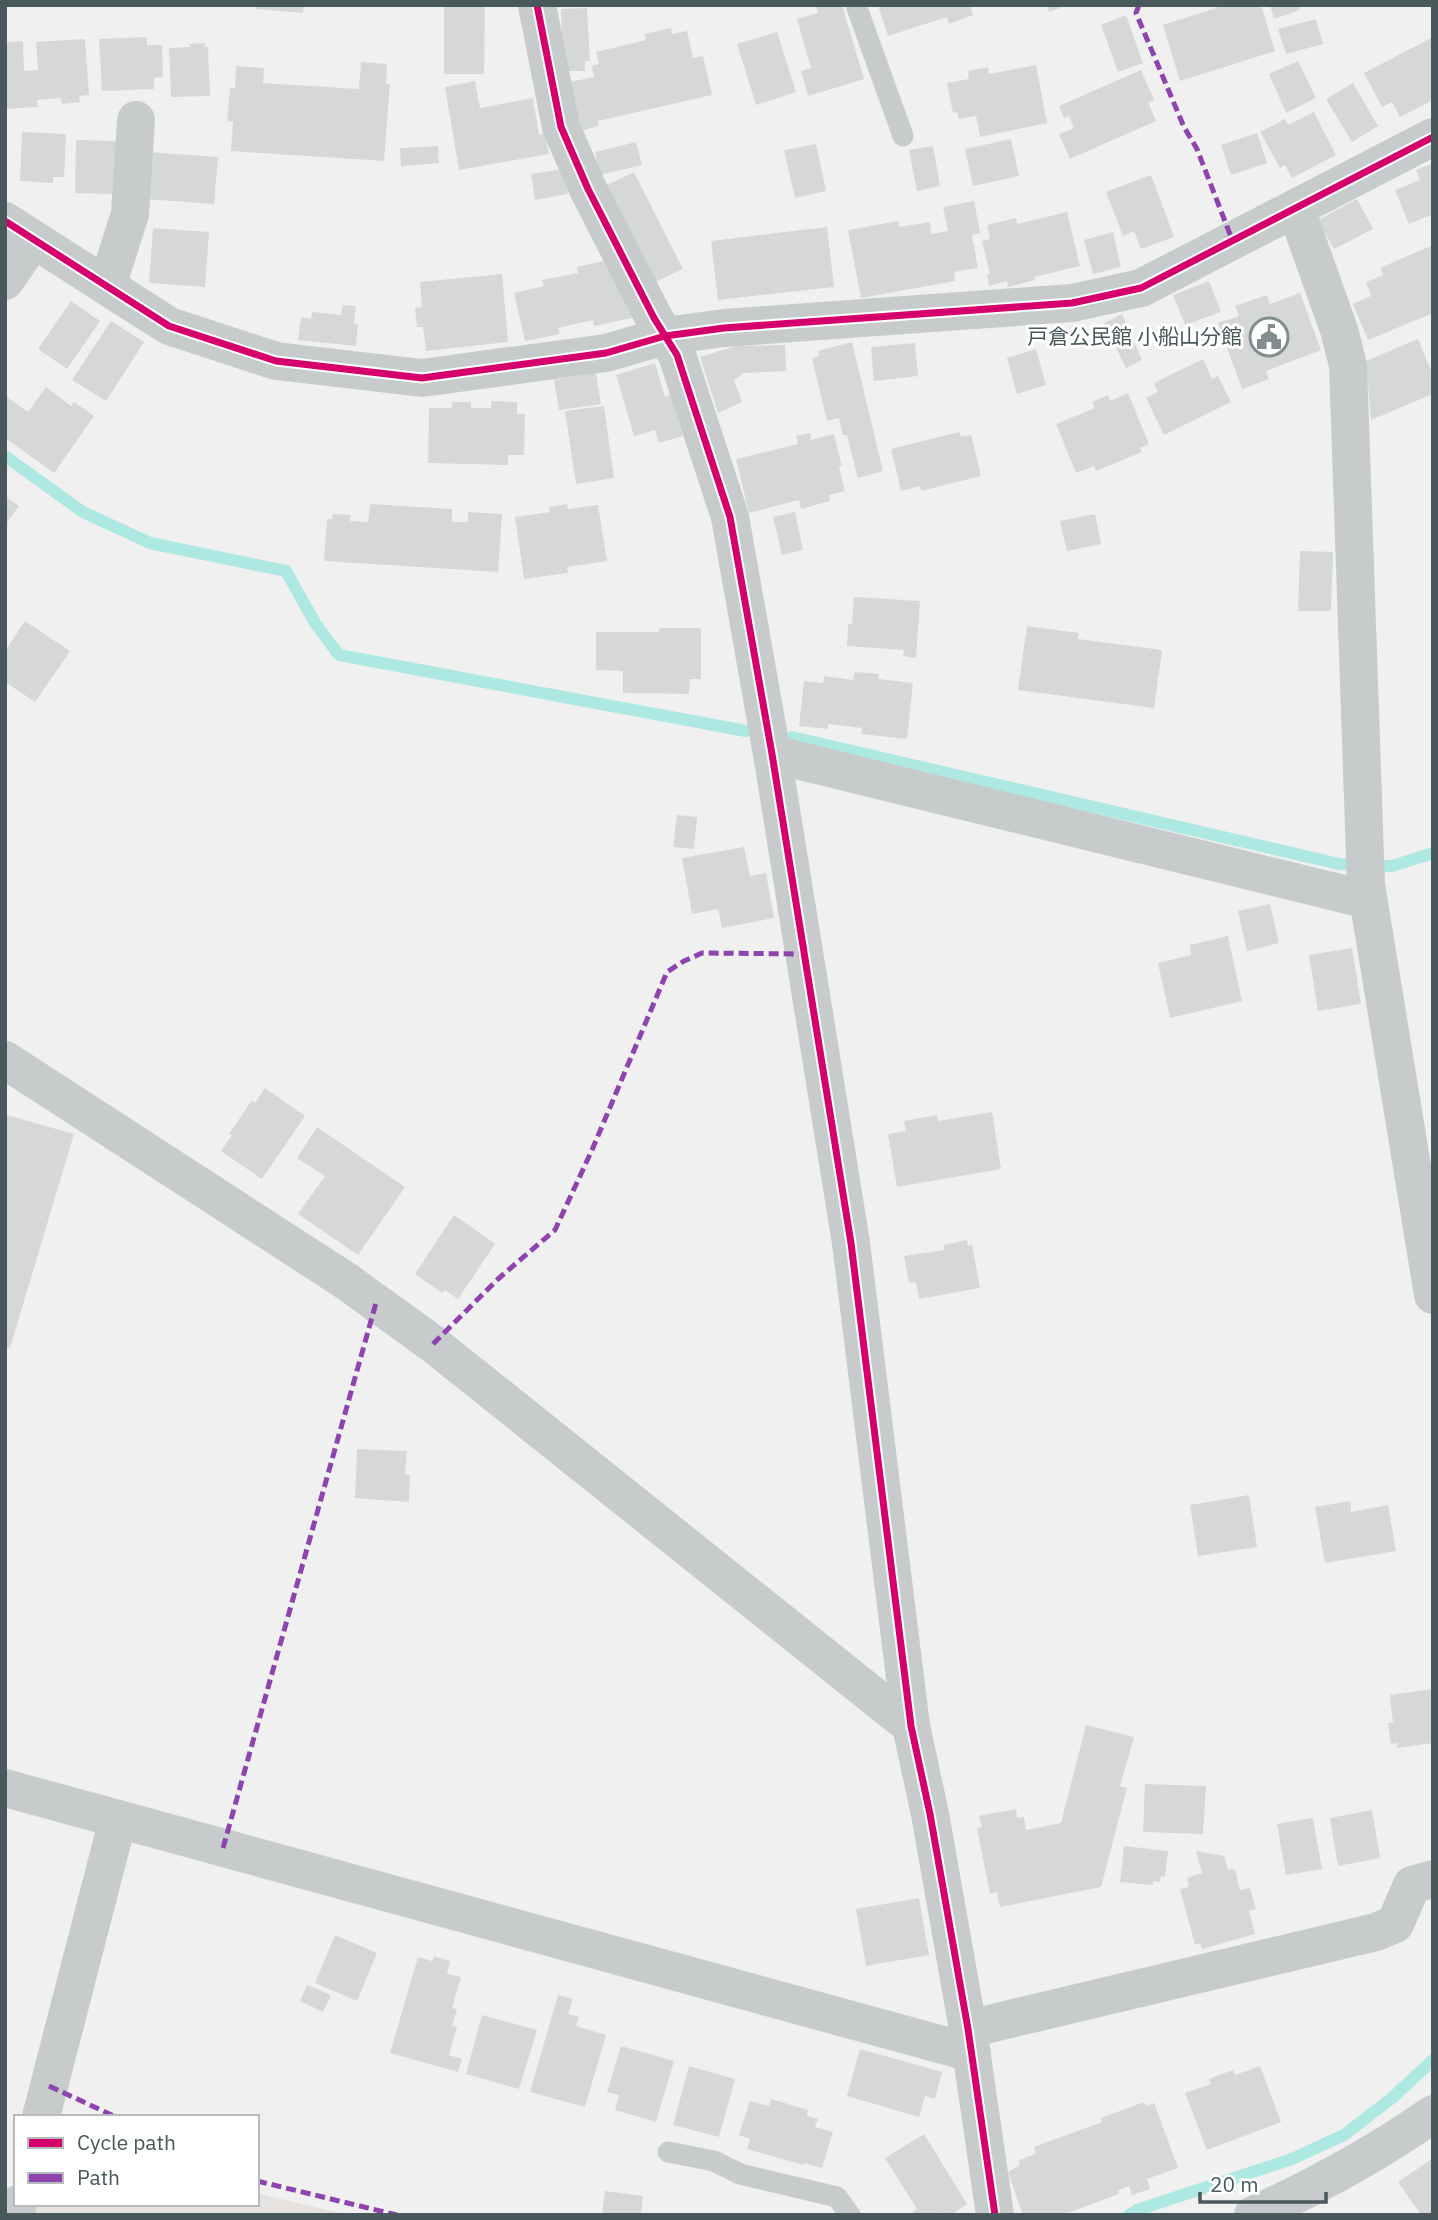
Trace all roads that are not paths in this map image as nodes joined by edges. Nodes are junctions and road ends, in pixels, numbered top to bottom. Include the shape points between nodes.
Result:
1 (537, 5) edge
2 (856, 5) edge
3 (136, 120) dead end
4 (903, 136) dead end
5 (1433, 137) edge
6 (1296, 209) junction
7 (19, 231) edge
8 (5, 281) edge
9 (107, 286) junction
10 (666, 336) junction
11 (772, 754) junction
12 (1367, 892) junction
13 (5, 1060) edge
14 (1433, 1295) edge
15 (911, 1726) junction
16 (5, 1788) edge
17 (118, 1819) junction
18 (1433, 1879) edge
19 (970, 2041) junction
20 (1433, 2114) edge
21 (42, 2115) edge
22 (668, 2152) dead end
23 (850, 2215) edge
24 (995, 2215) edge
25 (1253, 2215) edge

1 - 10 street via 561,127 587,189
2 - 4 lane
3 - 9 street via 130,214
5 - 6 street
6 - 10 street via 1141,288 1072,303
6 - 12 street via 1348,365
7 - 8 street
7 - 9 street
9 - 10 street via 169,327 276,361 422,378 606,353
10 - 11 street via 677,355 730,517
11 - 12 street
11 - 15 street via 851,1243
12 - 14 street
13 - 15 street via 346,1281 433,1344
15 - 19 street
16 - 17 street
17 - 19 street
17 - 21 street
18 - 19 street via 1412,1885 1395,1924 1376,1932
19 - 24 street
20 - 25 street via 1401,2136
22 - 23 lane via 837,2197

